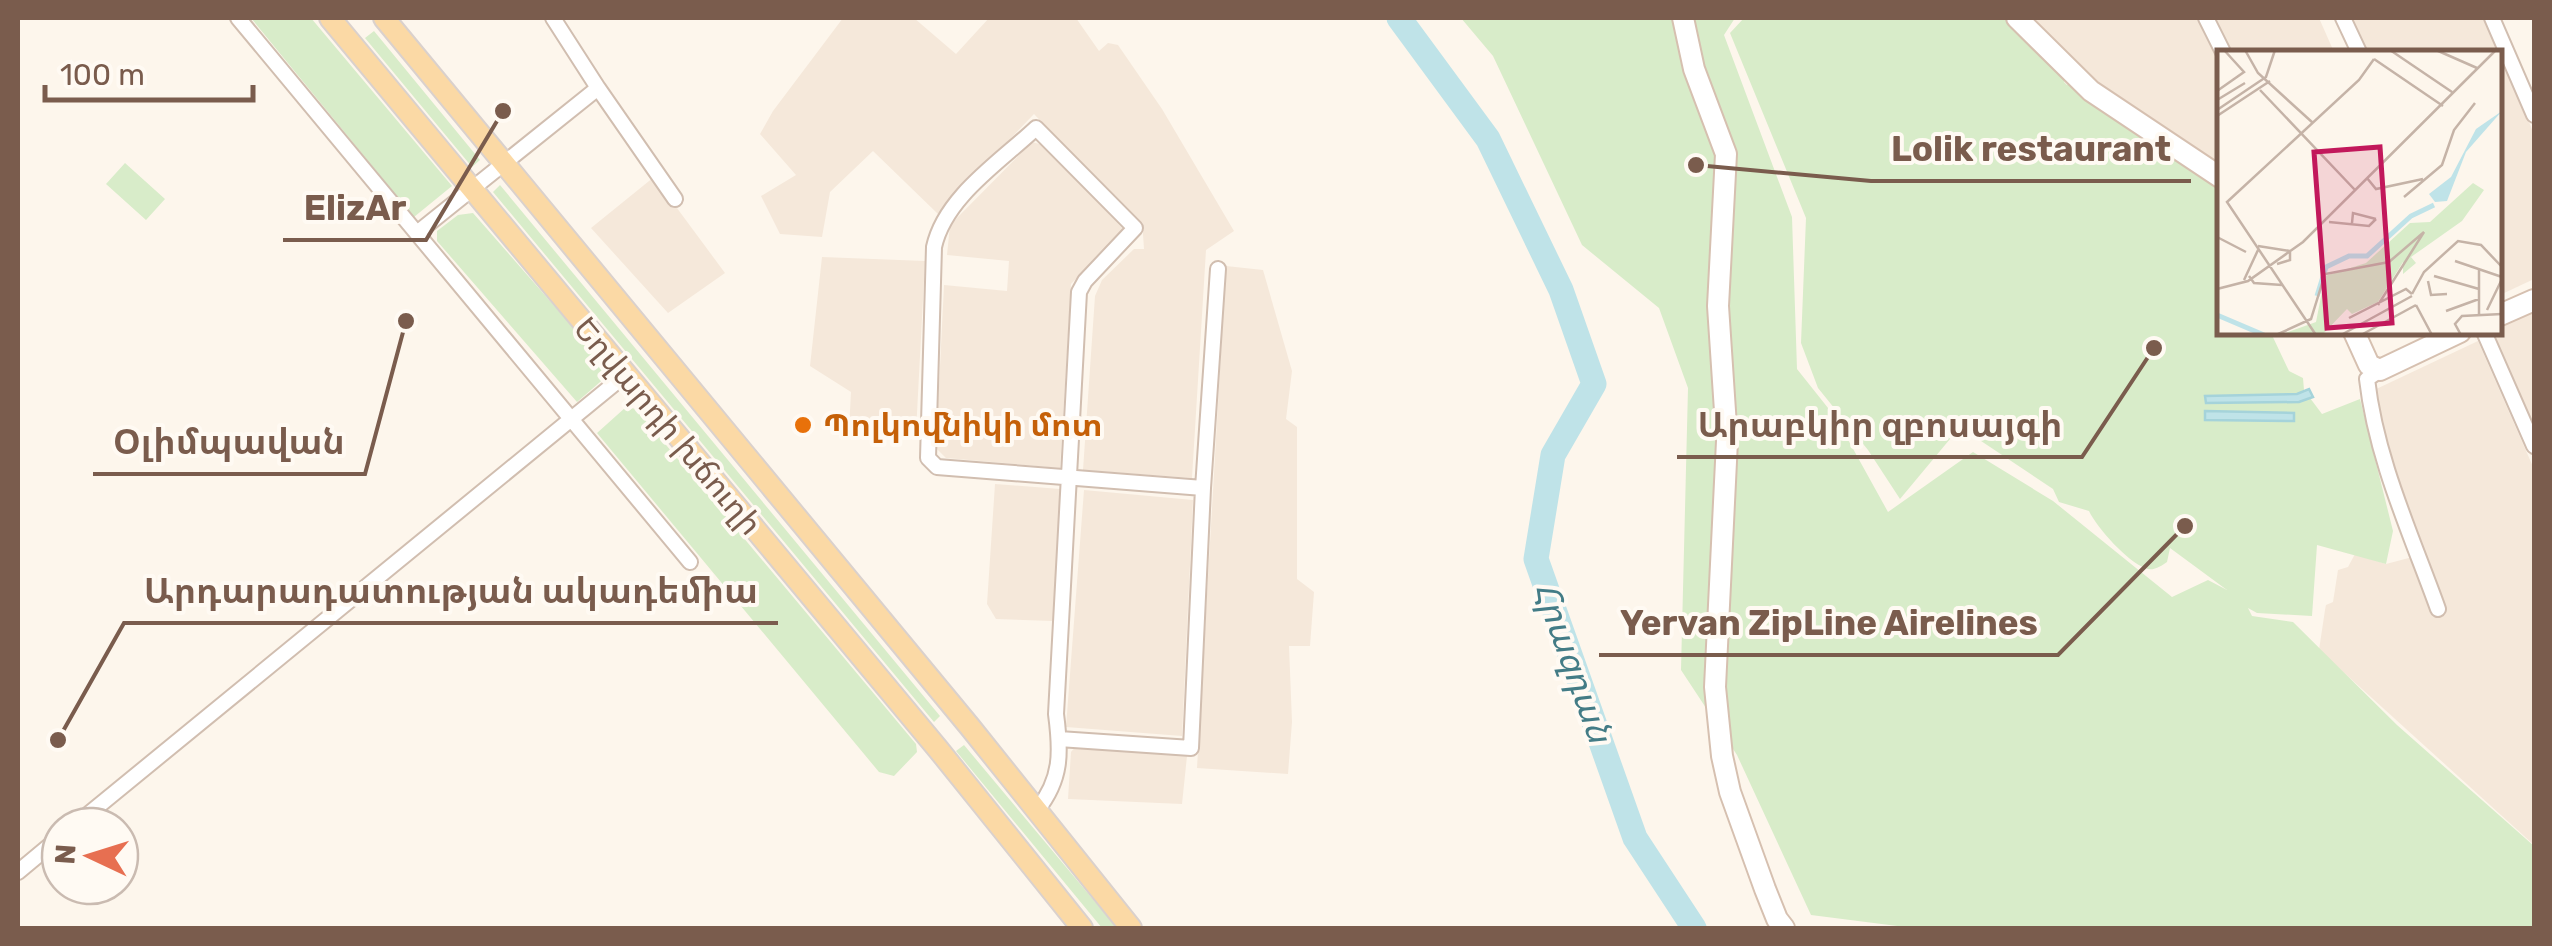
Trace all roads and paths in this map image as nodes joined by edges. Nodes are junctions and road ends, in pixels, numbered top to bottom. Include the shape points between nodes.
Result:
1 (238, 18) edge
2 (330, 18) edge
3 (384, 18) edge
4 (553, 18) edge
5 (1682, 18) edge
6 (2017, 18) edge
7 (2206, 18) edge
8 (2343, 18) edge
9 (2492, 18) edge
10 (2221, 50) edge
11 (2357, 50) edge
12 (598, 88) junction
13 (2534, 115) edge
14 (505, 163) junction
15 (2217, 176) edge
16 (472, 190) junction
17 (676, 199) dead end
18 (416, 233) junction
19 (1218, 270) dead end
20 (2534, 300) edge
21 (2502, 314) edge
22 (2355, 335) edge
23 (2454, 335) edge
24 (2485, 335) edge
25 (2380, 370) junction
26 (626, 375) junction
27 (572, 420) junction
28 (2534, 446) edge
29 (1069, 478) junction
30 (1203, 488) junction
31 (690, 562) dead end
32 (2438, 609) dead end
33 (970, 726) junction
34 (1060, 739) junction
35 (938, 749) junction
36 (99, 806) edge
37 (1037, 810) junction
38 (40, 854) edge
39 (18, 872) edge
40 (1082, 928) edge
41 (1131, 928) edge
42 (1784, 928) edge

1 - 18 street
2 - 16 main road, Եղվարդի խճուղի
3 - 14 main road, Եղվարդի խճուղի
4 - 12 street
5 - 42 street via 1726,154 1718,306 1727,441 1715,687 1720,739 1730,792
6 - 15 street via 2091,91
7 - 10 street
8 - 11 street
9 - 13 street
12 - 14 street
12 - 17 street
14 - 16 street
14 - 33 main road, Եղվարդի խճուղի
16 - 18 street
16 - 26 main road, Եղվարդի խճուղի
18 - 27 street
19 - 30 street
20 - 21 street
22 - 25 street via 2369,364
23 - 25 street
24 - 28 street
25 - 32 street via 2367,379 2370,405
26 - 27 street
26 - 35 main road, Եղվարդի խճուղի
27 - 31 street
27 - 36 street
29 - 29 street via 937,467 928,458 939,226 1036,128 1135,228 1079,292
29 - 30 street
29 - 34 street
30 - 34 street via 1191,748
33 - 35 main road
33 - 37 main road, Եղվարդի խճուղի
34 - 37 street via 1056,784
35 - 40 main road, Եղվարդի խճուղի
37 - 41 main road, Եղվարդի խճուղի
38 - 39 street

